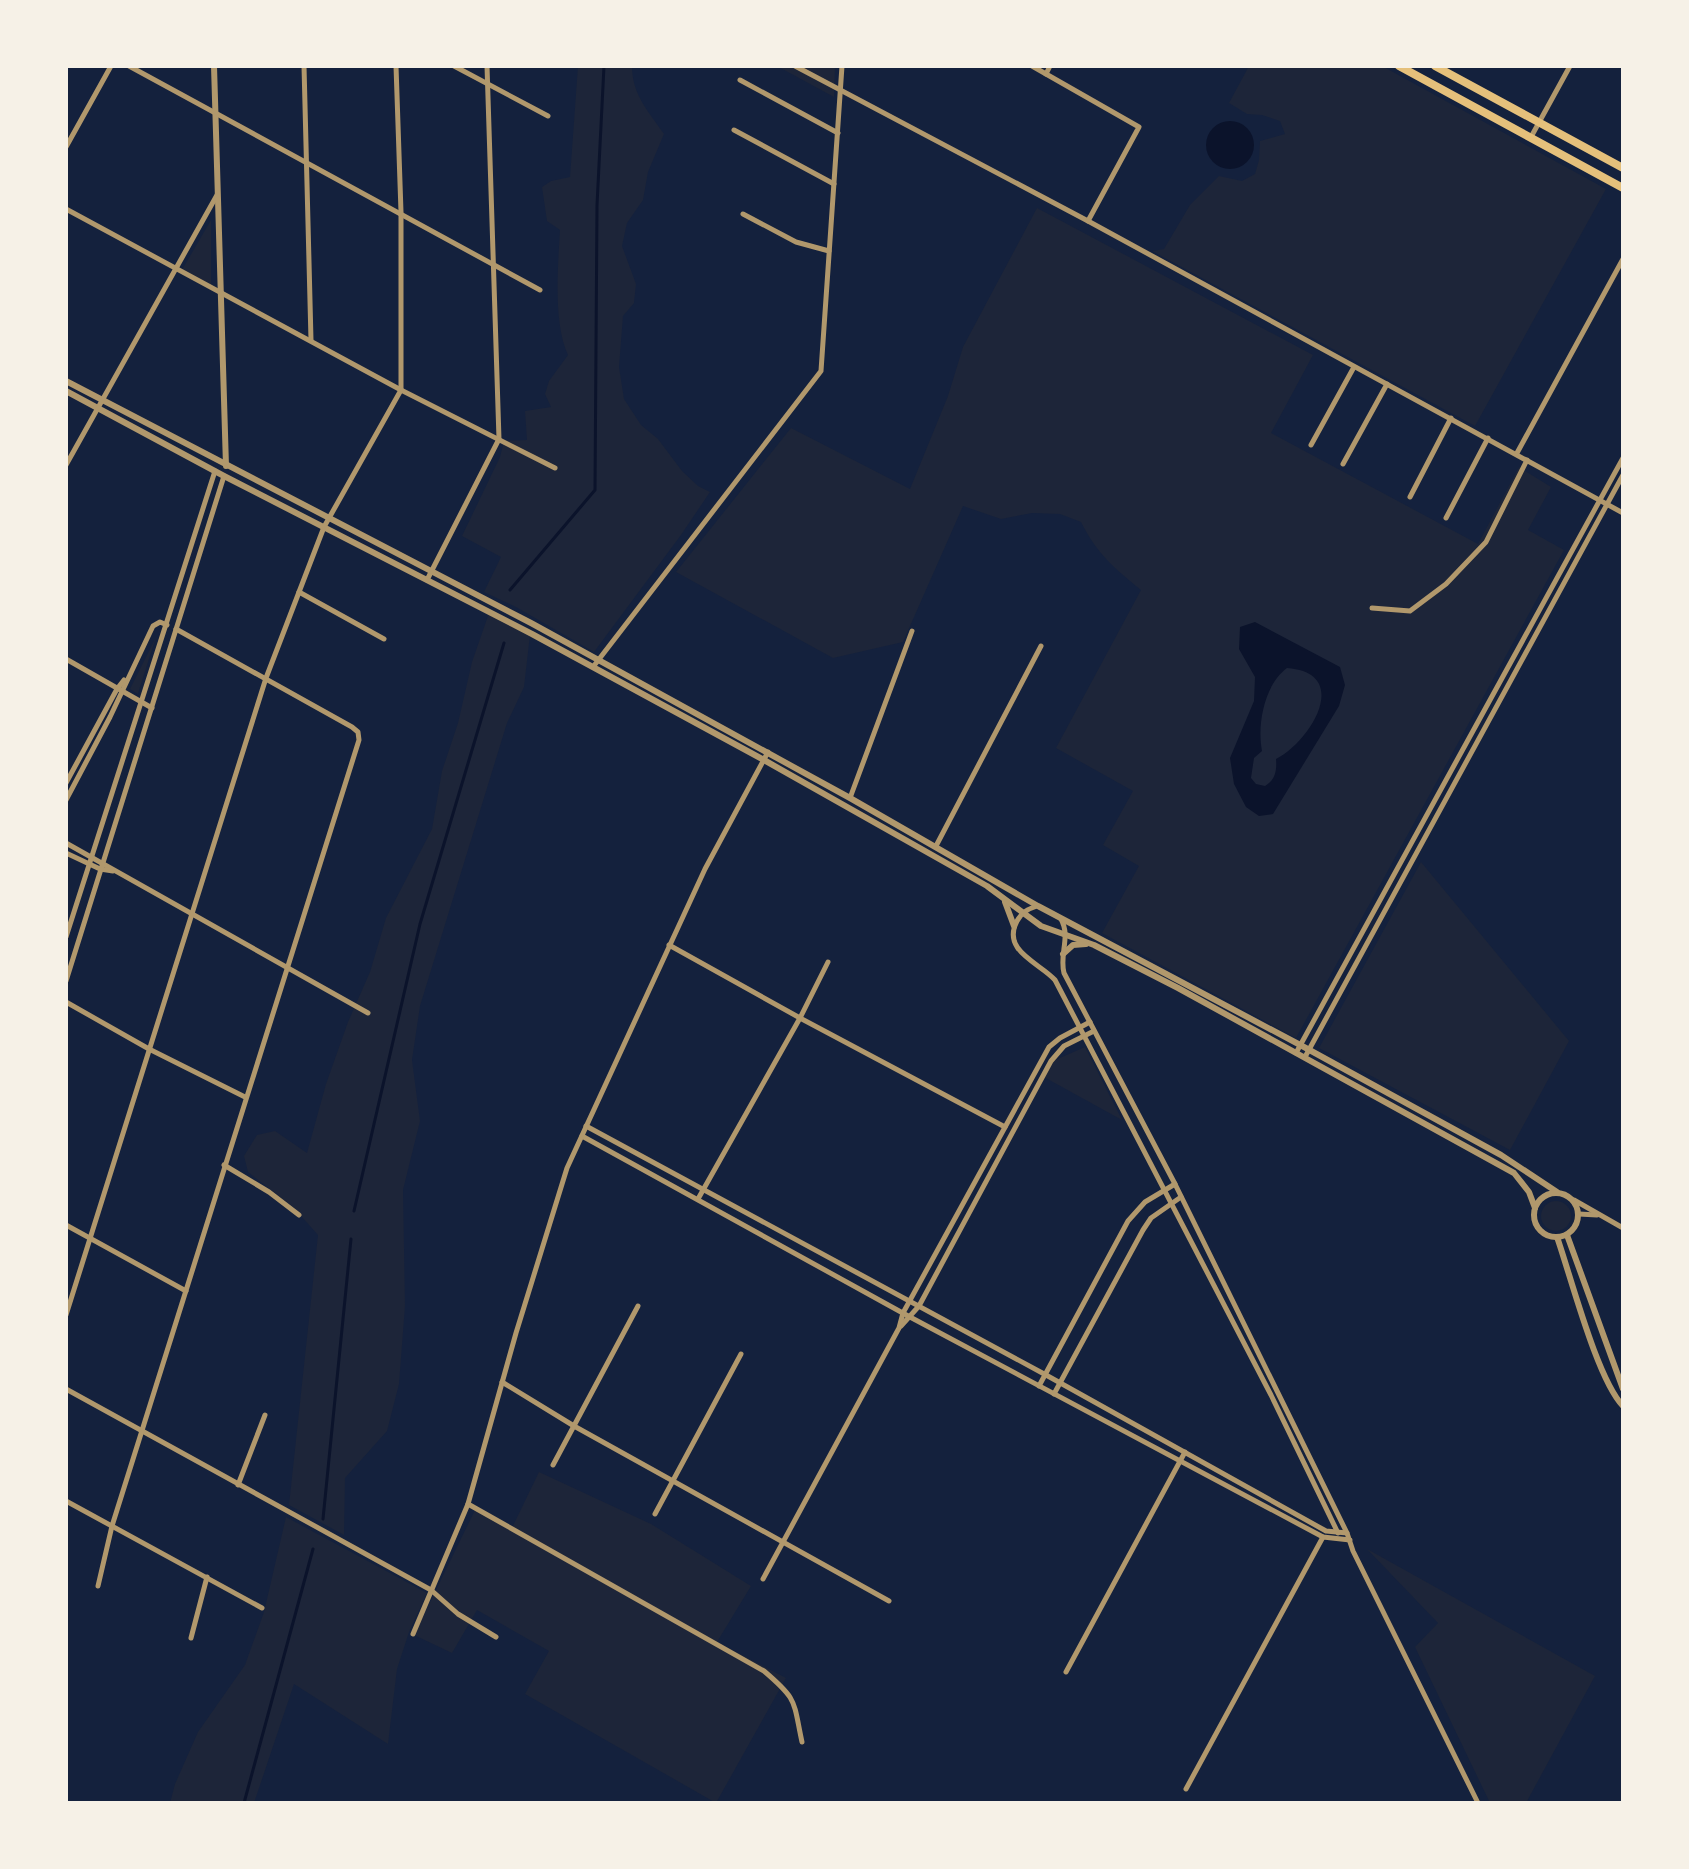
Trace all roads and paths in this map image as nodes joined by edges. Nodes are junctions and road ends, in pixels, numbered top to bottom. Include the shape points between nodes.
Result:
1 (111, 66) edge
2 (129, 66) edge
3 (214, 66) edge
4 (304, 66) edge
5 (396, 66) edge
6 (454, 66) edge
7 (487, 66) edge
8 (795, 66) edge
9 (842, 66) edge
10 (1032, 66) edge
11 (1050, 66) edge
12 (1399, 66) edge
13 (1435, 66) edge
14 (1570, 66) edge
15 (1046, 74) junction
16 (740, 80) dead end
17 (488, 85) junction
18 (840, 89) junction
19 (216, 114) junction
20 (548, 116) dead end
21 (1539, 122) junction
22 (734, 130) dead end
23 (838, 133) junction
24 (1532, 139) junction
25 (66, 147) edge
26 (1590, 150) junction
27 (308, 164) junction
28 (1623, 168) edge
29 (834, 184) junction
30 (1623, 188) edge
31 (217, 195) junction
32 (66, 209) edge
33 (401, 212) junction
34 (743, 214) dead end
35 (1088, 221) junction
36 (829, 251) junction
37 (1623, 259) edge
38 (494, 264) junction
39 (174, 268) junction
40 (540, 290) dead end
41 (222, 293) junction
42 (311, 340) junction
43 (1354, 367) junction
44 (66, 381) edge
45 (1387, 384) junction
46 (401, 390) junction
47 (66, 391) edge
48 (99, 404) junction
49 (1451, 418) junction
50 (1488, 438) junction
51 (499, 439) junction
52 (1311, 445) dead end
53 (225, 451) junction
54 (1517, 453) junction
55 (1623, 458) edge
56 (1527, 460) junction
57 (219, 462) junction
58 (1343, 464) dead end
59 (66, 465) edge
60 (227, 466) junction
61 (555, 468) dead end
62 (215, 471) junction
63 (1623, 475) edge
64 (224, 476) junction
65 (1410, 497) dead end
66 (1599, 500) junction
67 (1607, 504) junction
68 (1623, 513) edge
69 (330, 518) junction
70 (1446, 518) dead end
71 (324, 527) junction
72 (432, 570) junction
73 (427, 580) junction
74 (299, 592) junction
75 (1372, 608) dead end
76 (167, 625) junction
77 (176, 629) junction
78 (912, 631) dead end
79 (384, 639) dead end
80 (1041, 646) dead end
81 (66, 659) edge
82 (597, 659) junction
83 (593, 667) junction
84 (266, 678) junction
85 (120, 691) junction
86 (141, 703) junction
87 (152, 708) junction
88 (768, 752) junction
89 (764, 760) junction
90 (66, 783) edge
91 (850, 798) junction
92 (66, 800) edge
93 (66, 843) edge
94 (936, 846) junction
95 (66, 853) edge
96 (91, 857) junction
97 (89, 865) junction
98 (101, 866) junction
99 (1004, 899) junction
100 (1038, 906) junction
101 (190, 913) junction
102 (1021, 913) junction
103 (1061, 918) junction
104 (1014, 926) junction
105 (1067, 936) junction
106 (66, 937) edge
107 (669, 945) junction
108 (1094, 945) junction
109 (1063, 954) junction
110 (828, 962) dead end
111 (287, 970) junction
112 (66, 981) edge
113 (1180, 985) junction
114 (66, 1002) edge
115 (368, 1013) dead end
116 (800, 1018) junction
117 (1090, 1022) junction
118 (1080, 1026) junction
119 (1094, 1031) junction
120 (1085, 1035) junction
121 (1300, 1045) junction
122 (149, 1049) junction
123 (1309, 1049) junction
124 (1296, 1053) junction
125 (1305, 1057) junction
126 (245, 1097) junction
127 (586, 1126) junction
128 (1005, 1127) junction
129 (582, 1136) junction
130 (224, 1165) junction
131 (1175, 1184) junction
132 (704, 1190) junction
133 (1164, 1190) junction
134 (1557, 1192) junction
135 (1181, 1197) junction
136 (698, 1199) junction
137 (1574, 1200) junction
138 (1171, 1203) junction
139 (1535, 1208) junction
140 (1579, 1214) junction
141 (299, 1215) dead end
142 (1602, 1216) junction
143 (66, 1225) edge
144 (1623, 1228) edge
145 (1567, 1235) junction
146 (1557, 1237) junction
147 (92, 1240) junction
148 (186, 1291) junction
149 (910, 1301) junction
150 (638, 1306) dead end
151 (919, 1306) junction
152 (903, 1313) junction
153 (66, 1315) edge
154 (910, 1317) junction
155 (899, 1328) junction
156 (1609, 1350) junction
157 (1597, 1353) junction
158 (741, 1354) dead end
159 (1262, 1357) junction
160 (1253, 1360) junction
161 (1046, 1375) junction
162 (502, 1382) junction
163 (1060, 1383) junction
164 (1039, 1386) junction
165 (66, 1389) edge
166 (1623, 1389) edge
167 (1054, 1394) junction
168 (1623, 1406) edge
169 (265, 1415) dead end
170 (574, 1426) junction
171 (143, 1432) junction
172 (1185, 1452) junction
173 (1181, 1461) junction
174 (553, 1465) dead end
175 (672, 1481) junction
176 (238, 1485) junction
177 (66, 1501) edge
178 (468, 1504) junction
179 (655, 1514) dead end
180 (112, 1526) junction
181 (1338, 1533) junction
182 (1347, 1533) junction
183 (1324, 1534) junction
184 (1342, 1540) junction
185 (1350, 1540) junction
186 (783, 1544) junction
187 (1353, 1551) junction
188 (207, 1577) junction
189 (763, 1579) dead end
190 (98, 1586) dead end
191 (431, 1590) junction
192 (889, 1601) dead end
193 (262, 1608) dead end
194 (413, 1634) dead end
195 (496, 1637) dead end
196 (191, 1638) dead end
197 (1066, 1672) dead end
198 (802, 1742) dead end
199 (1186, 1789) dead end
200 (1478, 1803) edge

1 - 25 street
2 - 19 street
3 - 19 street
4 - 27 street
5 - 33 street
6 - 17 street
7 - 17 street
8 - 18 street
9 - 18 street
10 - 15 street
11 - 15 street
12 - 24 main road
13 - 21 main road
14 - 21 street
15 - 35 street via 1139,127
16 - 23 street
17 - 20 street
17 - 38 street
18 - 23 street
18 - 35 street
19 - 27 street
19 - 31 street
21 - 24 street
21 - 26 main road
22 - 29 street
23 - 29 street
24 - 26 main road via 1587,162 1593,158
24 - 30 main road
26 - 28 main road
27 - 33 street
27 - 42 street
29 - 36 street
31 - 39 street
31 - 41 street
32 - 39 street
33 - 38 street
33 - 46 street
34 - 36 street via 796,242
35 - 43 street
36 - 82 street via 821,371
37 - 54 street
38 - 40 street
38 - 51 street
39 - 41 street
39 - 48 street
41 - 42 street
41 - 53 street
42 - 46 street
43 - 45 street
43 - 52 street
44 - 48 street
45 - 49 street
45 - 58 street
46 - 51 street
46 - 69 street
47 - 48 street
48 - 57 street
48 - 59 street
48 - 62 street
49 - 50 street
49 - 65 street
50 - 54 street
50 - 70 street
51 - 61 street
51 - 72 street
53 - 57 street
53 - 60 street
54 - 56 street
55 - 66 street
56 - 66 street
56 - 75 street via 1486,542 1446,584 1410,611
57 - 60 street
57 - 62 street
60 - 64 street
60 - 69 street
62 - 64 street
62 - 76 street
63 - 67 street
64 - 71 street
64 - 77 street
66 - 67 street
66 - 121 street
67 - 68 street
67 - 123 street
69 - 71 street
69 - 72 street
71 - 73 street
71 - 74 street
72 - 73 street
72 - 82 street
73 - 83 street
74 - 79 street
74 - 84 street
76 - 85 street via 153,626
76 - 86 street
77 - 84 street
77 - 87 street
78 - 91 street
80 - 94 street
81 - 85 street
82 - 83 street
82 - 88 street
83 - 89 street
84 - 101 street
84 - 111 street via 352,727 359,740
85 - 86 street
85 - 90 street
85 - 92 street
86 - 87 street
86 - 96 street
87 - 98 street
88 - 89 street
88 - 91 street
89 - 99 street
89 - 107 street
91 - 94 street
93 - 96 street
94 - 100 street
95 - 97 street
96 - 97 street
96 - 98 street
97 - 98 street
97 - 106 street
98 - 101 street
98 - 112 street
99 - 102 street
99 - 104 street
100 - 102 street
100 - 103 street
101 - 111 street
101 - 122 street
102 - 104 street
102 - 105 street
103 - 105 street
103 - 113 street
104 - 118 street via 1018,949 1055,980
105 - 108 street
105 - 109 street
107 - 116 street
107 - 127 street
108 - 109 street via 1073,945
108 - 113 street
109 - 117 street via 1064,973
110 - 116 street
111 - 115 street
111 - 126 street
113 - 121 street
113 - 124 street
114 - 122 street
116 - 128 street
116 - 132 street
117 - 118 street
117 - 119 street
118 - 120 street
118 - 128 street via 1049,1047
119 - 120 street
119 - 131 street
120 - 133 street
120 - 151 street via 1064,1046 1051,1061
121 - 123 street
121 - 124 street
122 - 126 street
122 - 147 street
123 - 125 street
123 - 134 street via 1513,1161
124 - 125 street
125 - 139 street via 1514,1173
126 - 130 street
127 - 129 street
127 - 132 street
128 - 149 street
129 - 136 street
129 - 162 street via 567,1168
130 - 141 street
130 - 148 street
131 - 133 street
131 - 135 street
132 - 136 street
132 - 149 street
133 - 138 street
133 - 161 street via 1128,1221
134 - 137 street
134 - 139 street via 1543,1196
135 - 138 street
135 - 159 street
136 - 152 street
137 - 140 street
137 - 142 street
138 - 160 street
138 - 163 street via 1143,1230
139 - 146 street via 1538,1228
140 - 142 street
140 - 145 street
142 - 144 street
143 - 147 street
145 - 146 street
145 - 156 street
146 - 157 street
147 - 148 street
147 - 153 street
148 - 171 street
149 - 151 street
149 - 152 street
150 - 170 street
151 - 154 street
151 - 161 street
152 - 154 street
152 - 155 street
154 - 155 street
154 - 164 street
155 - 186 street
156 - 157 street
156 - 166 street
157 - 168 street via 1613,1395
158 - 175 street
159 - 160 street
159 - 182 street
160 - 181 street
161 - 163 street
161 - 164 street
162 - 170 street
162 - 178 street
163 - 167 street
163 - 172 street
164 - 167 street
165 - 171 street
167 - 173 street
169 - 176 street
170 - 174 street
170 - 175 street
171 - 176 street
171 - 180 street
172 - 173 street
172 - 183 street
173 - 183 street
173 - 197 street
175 - 179 street
175 - 186 street
176 - 191 street
177 - 180 street
178 - 191 street
178 - 198 street via 764,1671 795,1703
180 - 188 street
180 - 190 street
181 - 182 street
181 - 183 street
181 - 184 street
182 - 185 street
183 - 184 street
183 - 199 street
184 - 185 street
184 - 187 street
185 - 187 street
186 - 189 street
186 - 192 street
187 - 200 street
188 - 193 street
188 - 196 street
191 - 194 street
191 - 195 street

